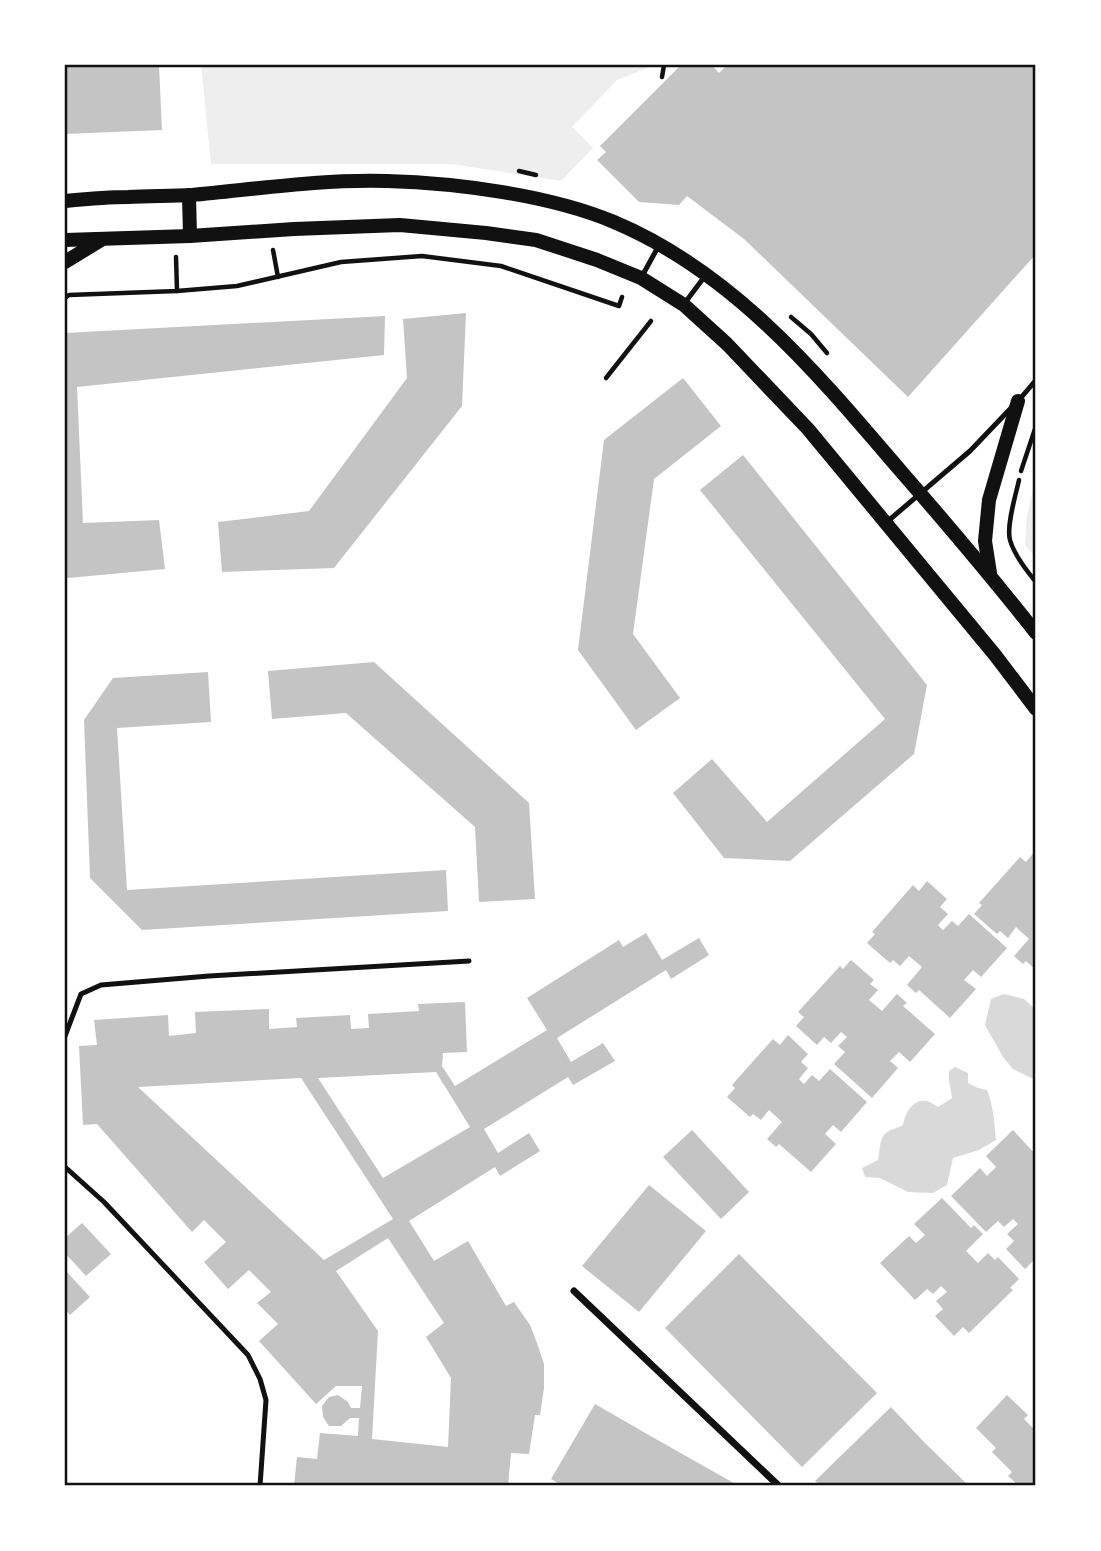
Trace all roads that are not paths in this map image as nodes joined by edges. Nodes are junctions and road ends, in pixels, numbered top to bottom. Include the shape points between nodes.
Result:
1 (189, 195) junction
2 (65, 201) edge
3 (190, 236) junction
4 (106, 238) junction
5 (65, 240) edge
6 (660, 244) junction
7 (65, 262) edge
8 (707, 273) junction
9 (641, 278) junction
10 (684, 305) junction
11 (1036, 380) edge
12 (1018, 401) junction
13 (921, 494) junction
14 (886, 523) junction
15 (991, 575) junction
16 (1036, 633) edge
17 (1036, 709) edge
18 (469, 961) dead end
19 (65, 1037) edge
20 (65, 1167) edge
21 (573, 1291) dead end
22 (260, 1486) edge
23 (779, 1486) edge

1 - 2 main road
1 - 3 main road
1 - 6 main road via 307,183 444,185 498,191 572,208
3 - 4 main road
3 - 9 main road via 400,225 486,233 536,240
4 - 5 main road
4 - 7 main road
6 - 8 main road
6 - 9 lane
8 - 10 lane
8 - 13 main road via 799,356
9 - 10 main road
10 - 14 main road via 808,429
11 - 12 lane
12 - 13 lane via 971,451
12 - 15 main road via 989,500 985,541
13 - 14 lane
13 - 15 main road
14 - 17 main road
15 - 16 main road
18 - 19 lane via 101,985 81,994
20 - 22 lane via 104,1202 248,1355 266,1400
21 - 23 street

